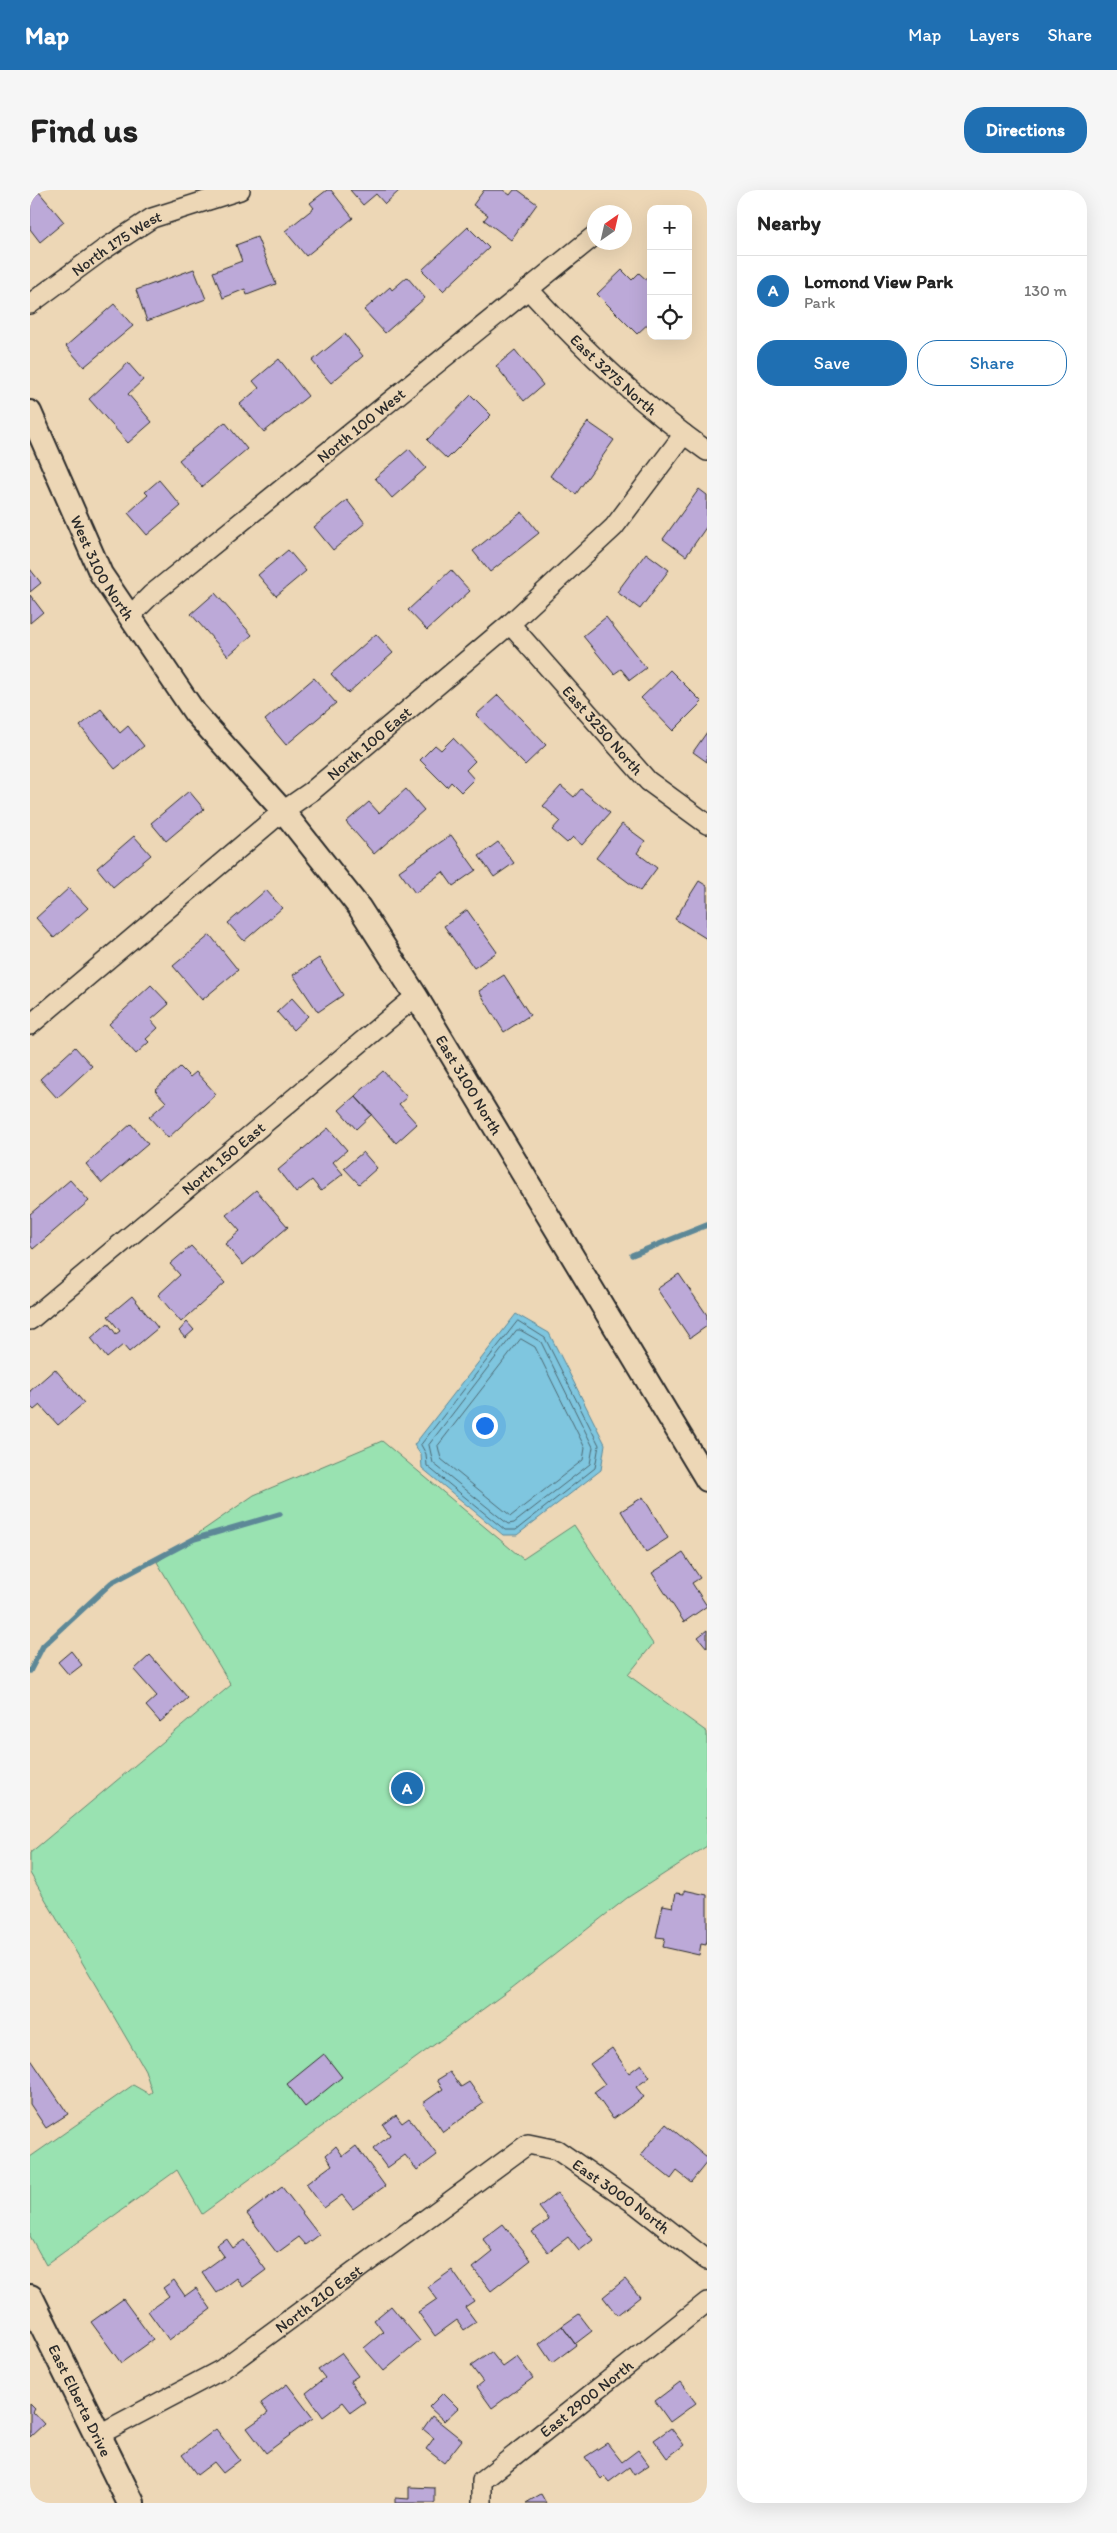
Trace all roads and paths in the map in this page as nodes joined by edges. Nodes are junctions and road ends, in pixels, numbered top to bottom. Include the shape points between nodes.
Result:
1 (240, 190) edge
2 (587, 242) edge
3 (528, 289) junction
4 (30, 304) edge
5 (30, 412) edge
6 (684, 434) junction
7 (707, 451) edge
8 (130, 617) junction
9 (510, 624) junction
10 (196, 713) joint
11 (283, 811) junction
12 (707, 824) edge
13 (416, 996) junction
14 (30, 1025) edge
15 (30, 1320) edge
16 (704, 1470) edge
17 (528, 2144) joint
18 (707, 2260) edge
19 (30, 2298) edge
20 (707, 2302) edge
21 (98, 2435) junction
22 (132, 2503) edge
23 (482, 2503) edge

1 - 4 street, North 175 West via 152,218
2 - 3 street, North 100 West
3 - 6 street, East 3275 North via 569,335
3 - 8 street, North 100 West via 160,588
5 - 8 street, West 3100 North via 101,574
6 - 7 street, East 3275 North
6 - 9 street, North 100 East via 614,527
8 - 10 street, West 3100 North
9 - 11 street, North 100 East via 312,791
9 - 12 street, East 3250 North via 648,781
10 - 11 street, East 3100 North
11 - 13 street, East 3100 North via 359,907
11 - 14 street, North 100 East
13 - 15 street, North 150 East
13 - 16 street, East 3100 North
17 - 18 street, East 3000 North via 557,2150 638,2206
17 - 21 street, North 210 East via 221,2370
19 - 21 main road, East Elberta Drive
20 - 23 street, East 2900 North via 482,2481
21 - 22 main road, East Elberta Drive

